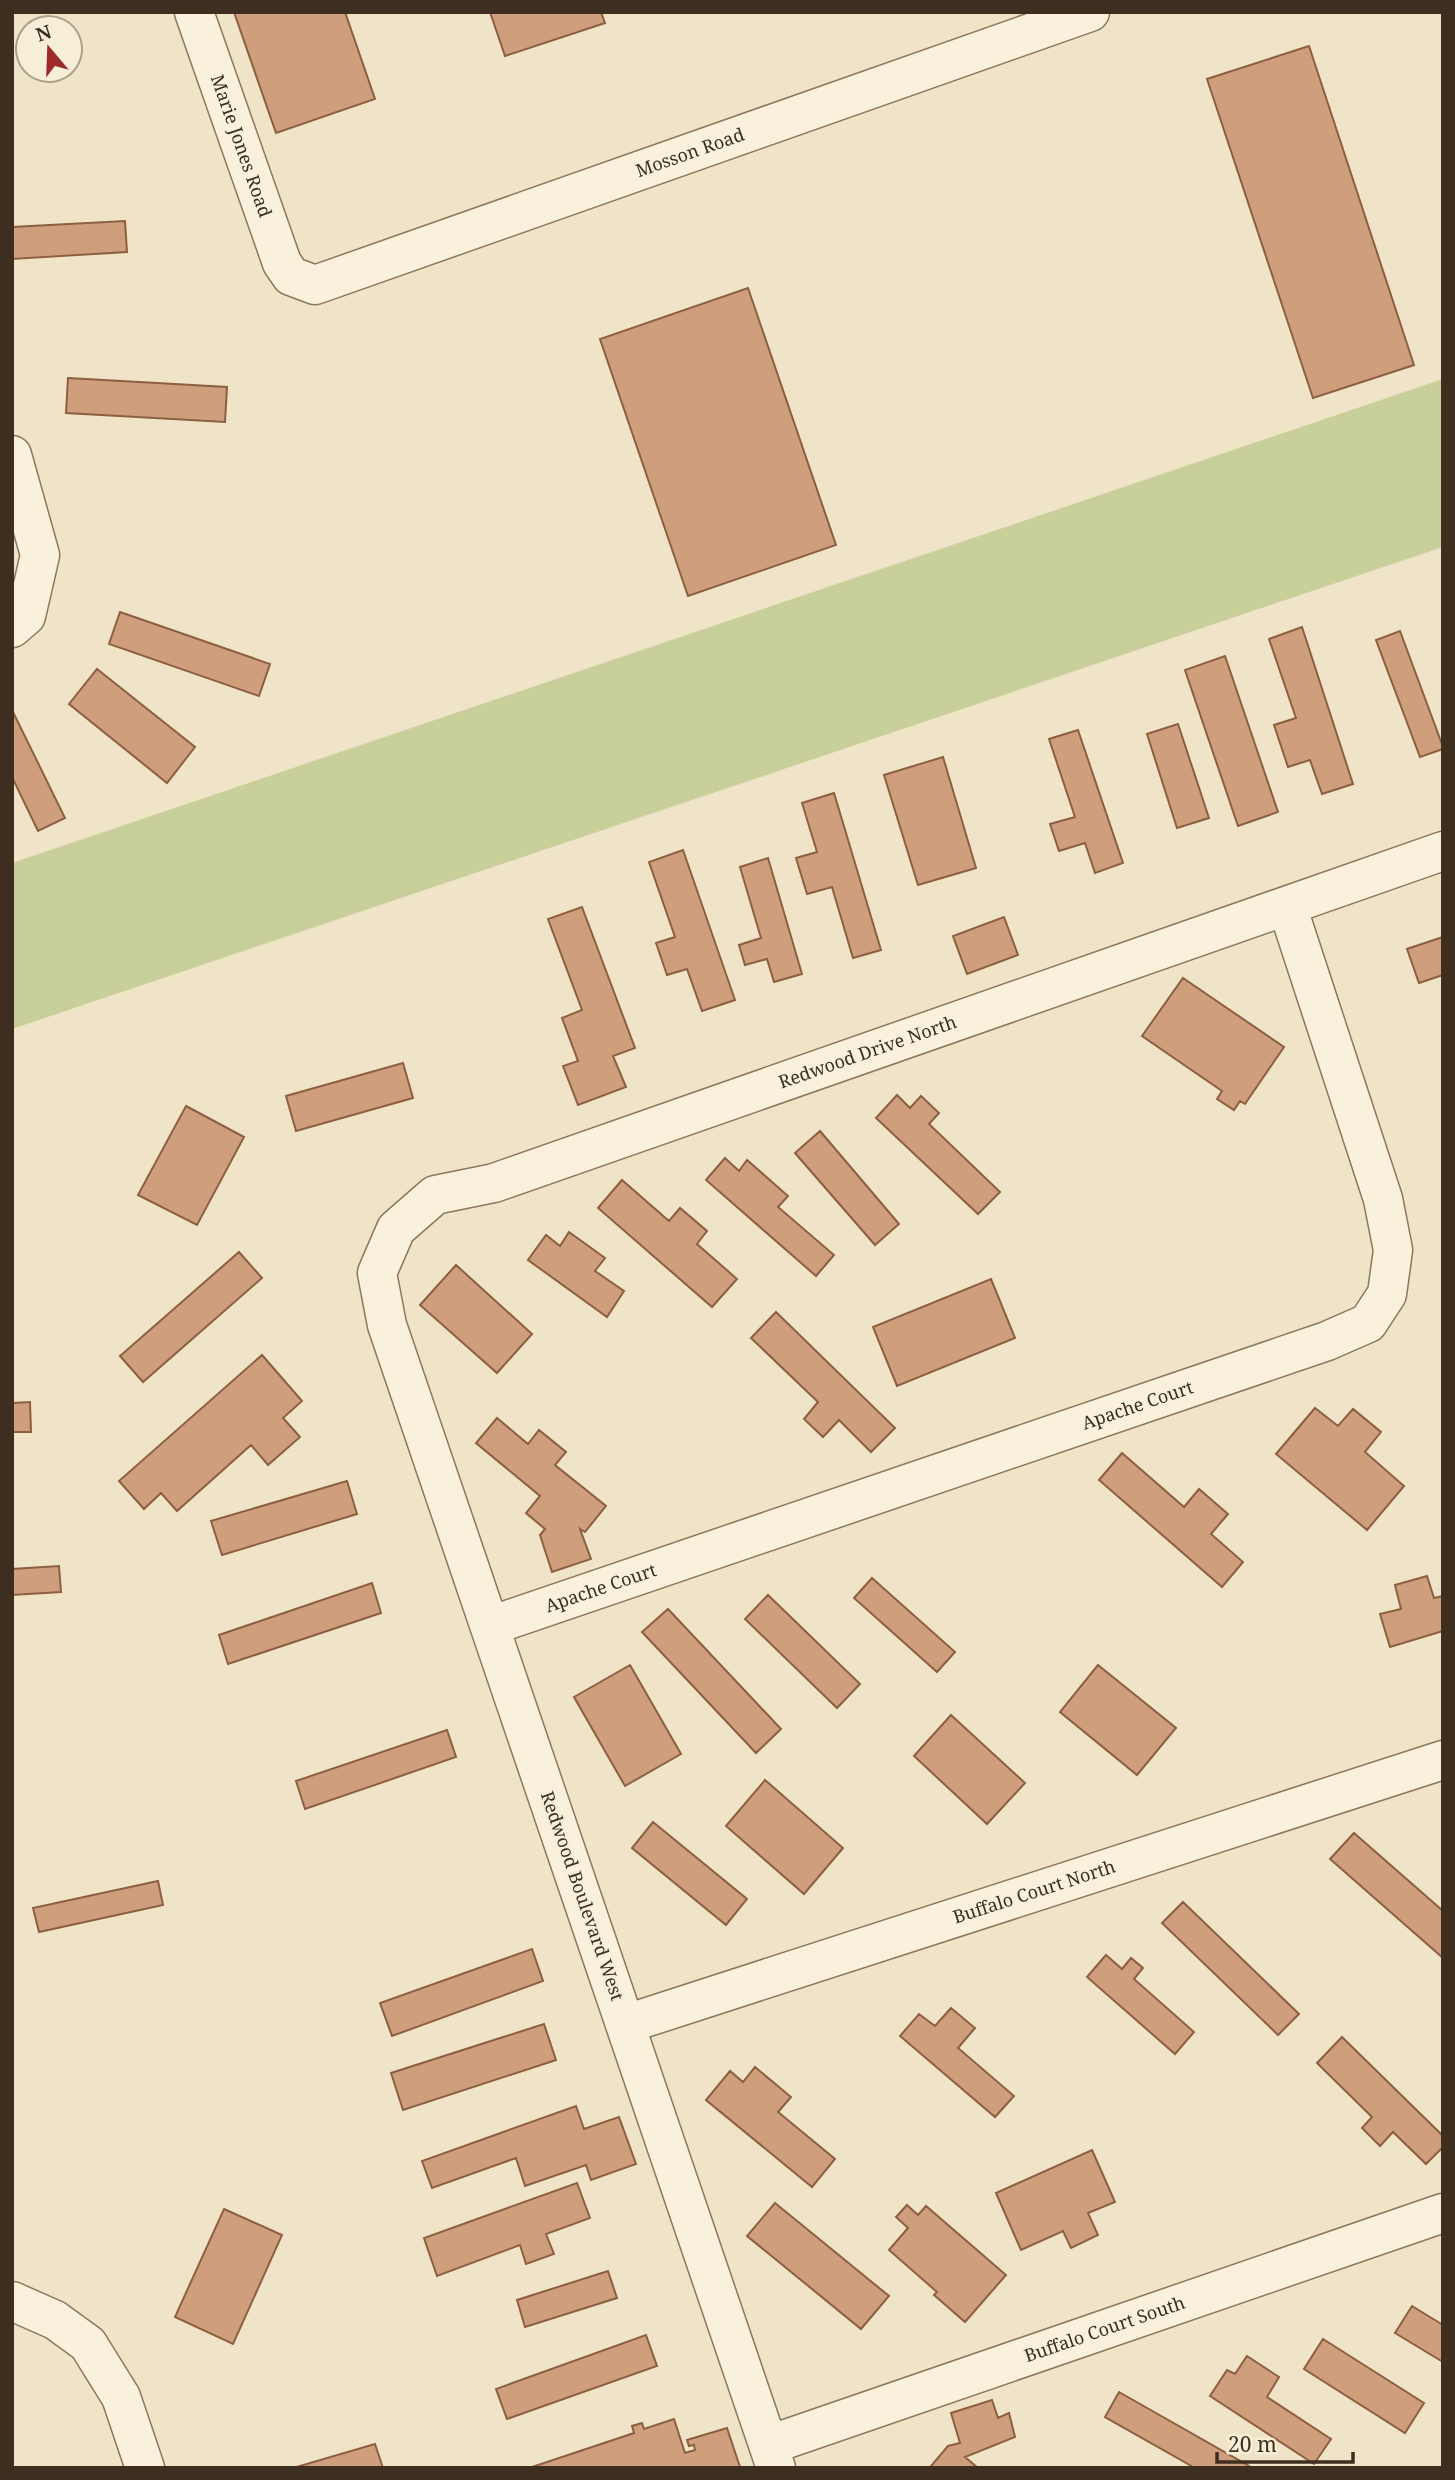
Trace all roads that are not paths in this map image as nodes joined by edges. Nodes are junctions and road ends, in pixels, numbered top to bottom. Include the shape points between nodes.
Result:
1 (194, 12) edge
2 (1090, 12) edge
3 (290, 276) joint
4 (12, 455) edge
5 (22, 614) edge
6 (1443, 850) edge
7 (1287, 906) junction
8 (387, 1325) joint
9 (490, 1626) junction
10 (1443, 1760) edge
11 (626, 2024) junction
12 (1443, 2213) edge
13 (12, 2301) edge
14 (772, 2457) edge
15 (145, 2468) edge

1 - 3 street, Marie Jones Road
2 - 3 street, Mosson Road via 315,285
4 - 5 street via 40,555
6 - 7 street, Redwood Drive North
7 - 8 street, Redwood Drive North via 494,1183 435,1195 396,1229 377,1273
7 - 9 street, Apache Court via 1383,1199 1393,1250 1387,1294 1367,1323
8 - 9 street, Redwood Boulevard West
9 - 11 street, Redwood Boulevard West
10 - 11 street, Buffalo Court North
11 - 14 street, Redwood Boulevard West
12 - 14 street, Buffalo Court South
13 - 15 street via 55,2320 88,2344 121,2397

